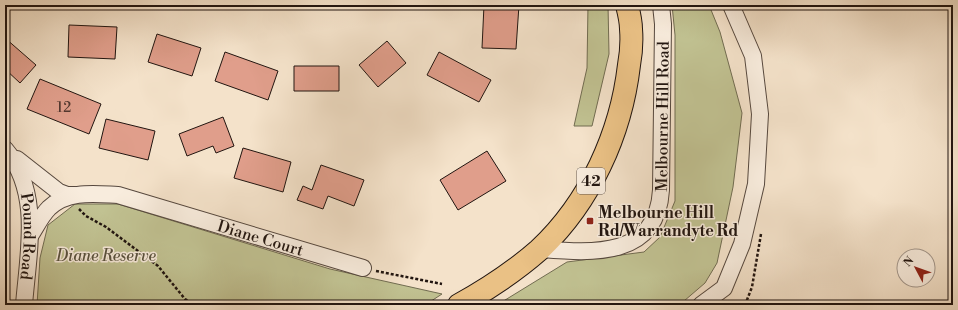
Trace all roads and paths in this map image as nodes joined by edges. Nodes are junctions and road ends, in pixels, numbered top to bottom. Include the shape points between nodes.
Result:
1 (627, 5) edge
2 (661, 5) edge
3 (731, 5) edge
4 (6, 150) edge
5 (73, 196) junction
6 (30, 236) junction
7 (540, 249) junction
8 (362, 268) joint
9 (442, 284) dead end
10 (24, 305) edge
11 (195, 305) edge
12 (460, 305) edge
13 (701, 305) edge

1 - 7 main road, 42 via 632,29 630,63 624,97 612,138 599,168 583,195
2 - 7 street, Melbourne Hill Road via 661,200 655,218 640,237 616,247 579,252
3 - 13 street via 753,56 760,114 756,184 742,244 724,288
4 - 5 street, Diane Court via 58,192
4 - 6 street, Pound Road via 18,167 25,184
5 - 6 street via 53,205
5 - 8 street, Diane Court via 99,194 127,197
5 - 11 path via 86,216 106,227 158,266 185,299
6 - 10 street, Pound Road
7 - 12 main road, 42 via 507,275
8 - 9 path

